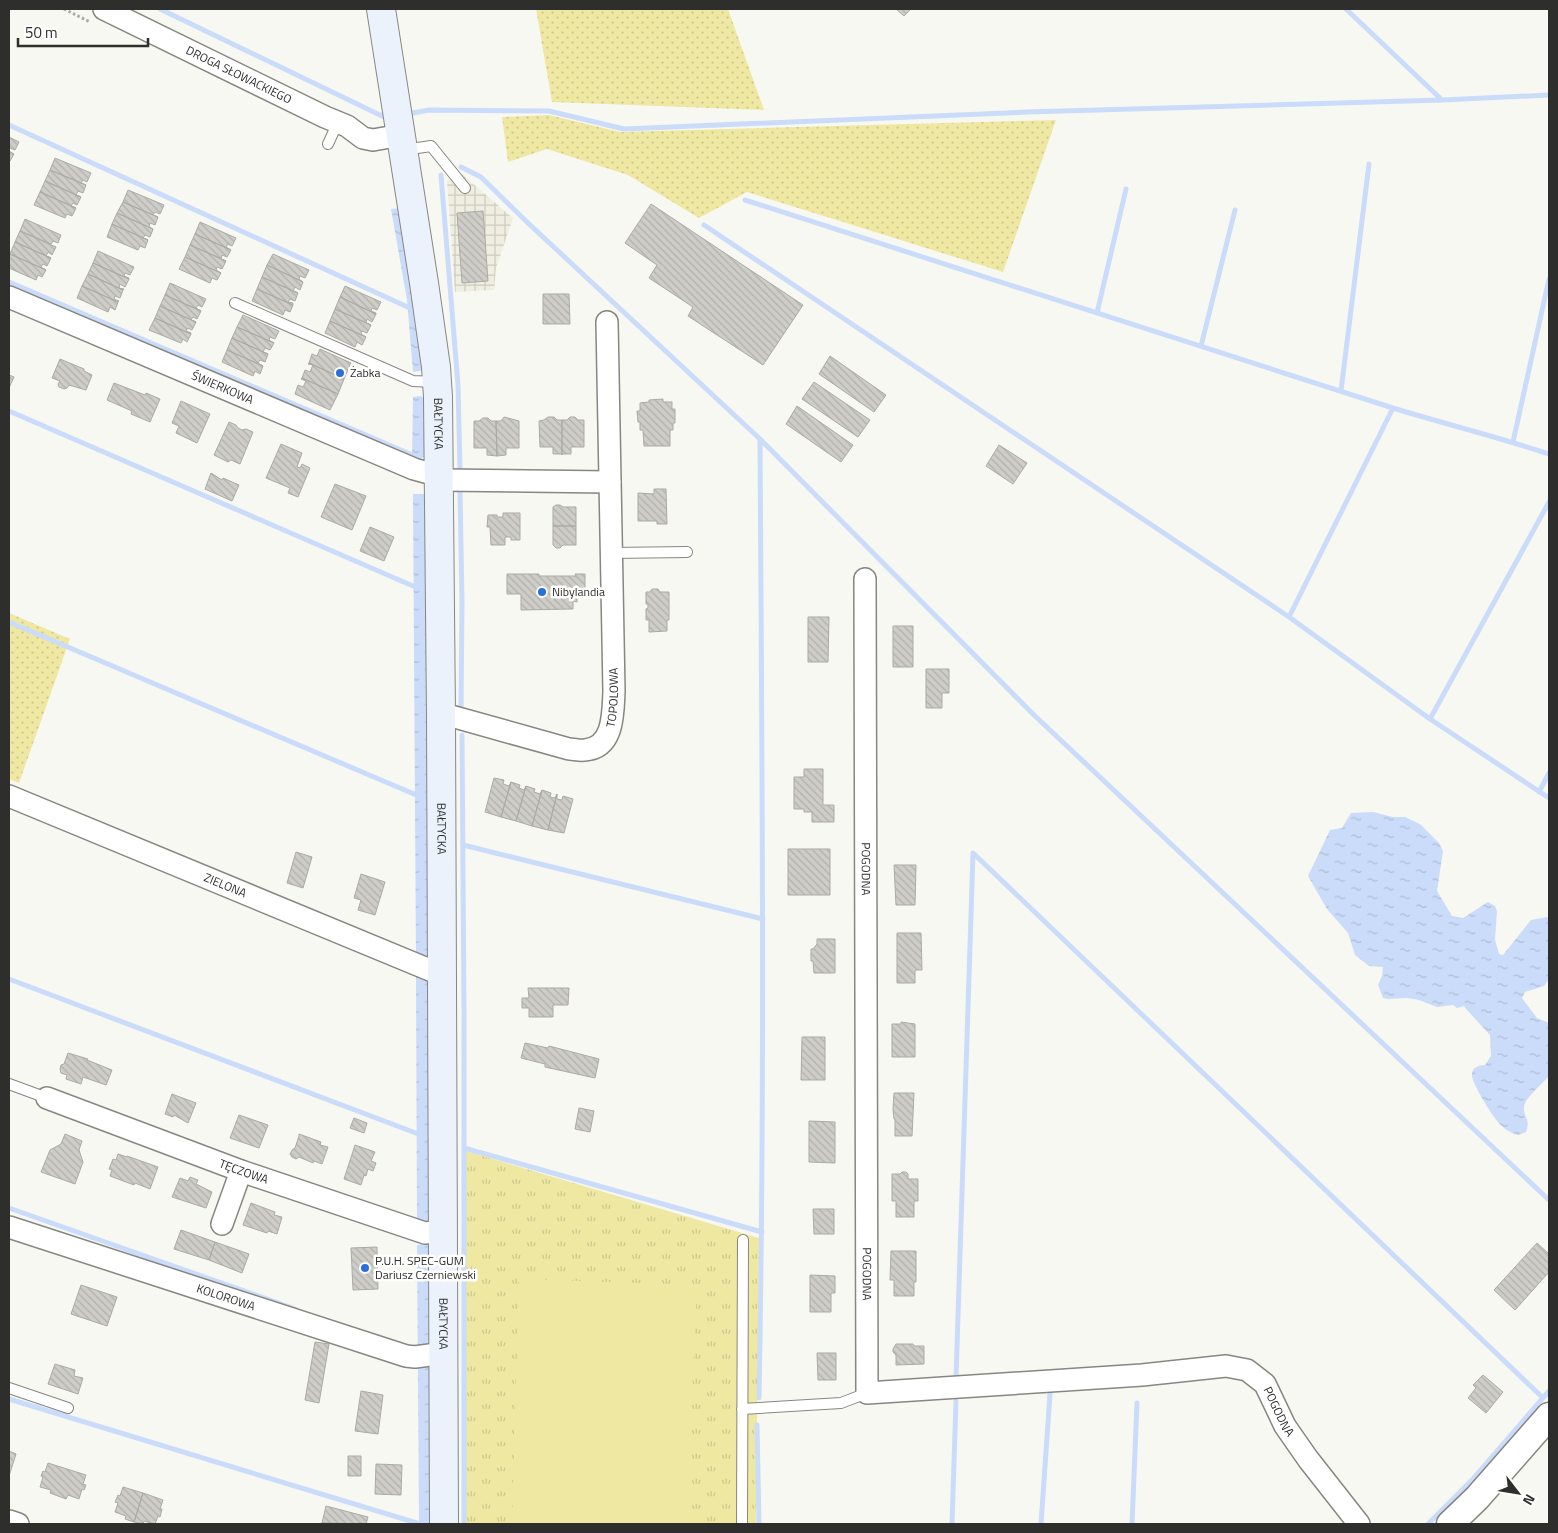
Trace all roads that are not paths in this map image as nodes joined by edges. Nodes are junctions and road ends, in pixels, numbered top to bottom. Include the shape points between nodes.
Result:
1 (104, 9) edge
2 (381, 9) edge
3 (343, 124) junction
4 (402, 142) junction
5 (328, 144) dead end
6 (465, 188) dead end
7 (9, 297) edge
8 (235, 303) dead end
9 (607, 322) dead end
10 (437, 382) junction
11 (440, 477) junction
12 (610, 482) junction
13 (687, 552) dead end
14 (612, 553) junction
15 (865, 579) dead end
16 (441, 716) junction
17 (9, 796) edge
18 (442, 975) junction
19 (9, 1084) edge
20 (47, 1098) joint
21 (241, 1171) junction
22 (222, 1224) dead end
23 (9, 1227) edge
24 (442, 1231) junction
25 (743, 1240) dead end
26 (431, 1355) junction
27 (9, 1388) edge
28 (867, 1393) junction
29 (68, 1408) dead end
30 (742, 1409) junction
31 (1549, 1416) edge
32 (9, 1521) edge
33 (18, 1524) edge
34 (444, 1524) edge
35 (742, 1524) edge
36 (1359, 1524) edge
37 (1450, 1524) edge

1 - 3 street, DROGA SŁOWACKIEGO
2 - 4 main road, BAŁTYCKA
3 - 4 street, DROGA SŁOWACKIEGO via 366,124
3 - 5 lane
4 - 6 lane via 431,146
4 - 10 main road, BAŁTYCKA
7 - 11 street, ŚWIERKOWA via 414,469
8 - 10 lane via 413,381
9 - 12 street, TOPOLOWA
10 - 11 main road, BAŁTYCKA
11 - 12 street
11 - 16 main road, BAŁTYCKA
12 - 14 street, TOPOLOWA
13 - 14 lane
14 - 16 street, TOPOLOWA via 613,716 609,734 600,745 586,750 569,749
15 - 28 street, POGODNA
16 - 18 main road, BAŁTYCKA
17 - 18 street, ZIELONA
18 - 24 main road, BAŁTYCKA
19 - 20 lane
20 - 21 street, TĘCZOWA
21 - 22 street
21 - 24 street, TĘCZOWA via 425,1233
23 - 26 street, KOLOROWA via 406,1356
24 - 26 main road, BAŁTYCKA
25 - 30 lane
26 - 34 main road, BAŁTYCKA
27 - 29 lane
28 - 30 lane via 841,1403
28 - 36 street, POGODNA via 1142,1375 1226,1366 1247,1370 1266,1384 1285,1426
30 - 35 lane
31 - 37 street
32 - 33 street

